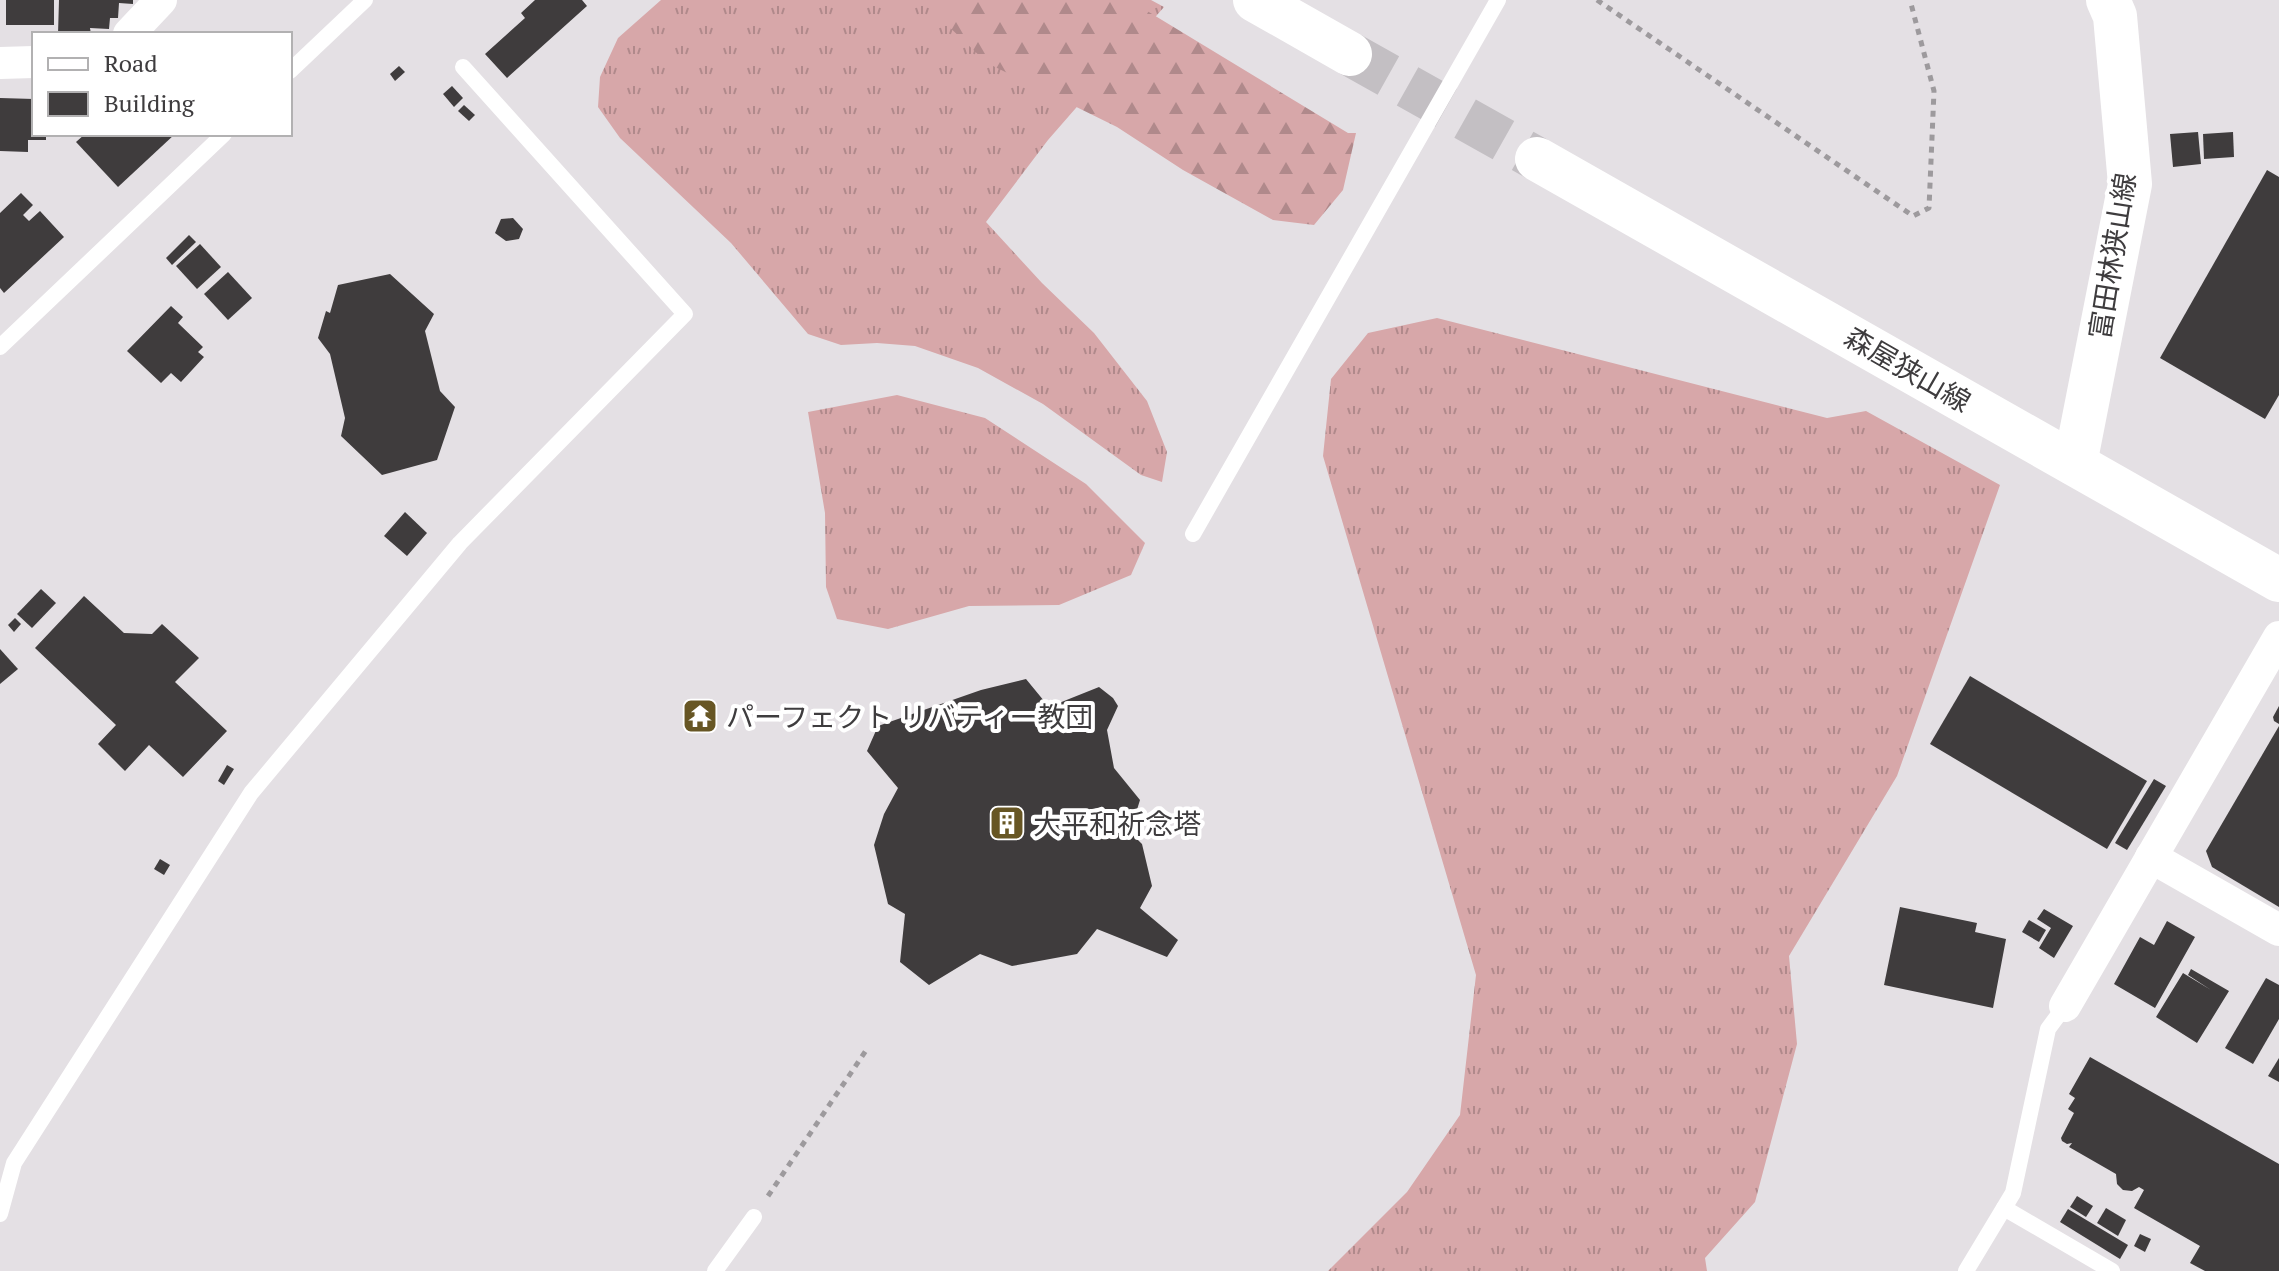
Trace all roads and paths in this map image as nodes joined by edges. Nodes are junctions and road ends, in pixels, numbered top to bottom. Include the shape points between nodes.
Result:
1 (161, 0) edge
2 (365, 0) edge
3 (1255, 0) edge
4 (1498, 0) edge
5 (1597, 0) edge
6 (1901, 0) edge
7 (2108, 0) edge
8 (1910, 3) edge
9 (131, 32) edge
10 (1350, 54) tunnel mouth
11 (32, 62) edge
12 (0, 63) edge
13 (463, 67) dead end
14 (292, 69) edge
15 (222, 136) edge
16 (1537, 159) tunnel mouth
17 (0, 347) edge
18 (2075, 464) junction
19 (1193, 534) dead end
20 (2279, 580) edge
21 (2279, 637) edge
22 (2151, 857) junction
23 (2279, 930) edge
24 (2065, 1006) joint
25 (867, 1049) dead end
26 (2004, 1208) junction
27 (0, 1214) edge
28 (754, 1217) joint
29 (715, 1271) edge
30 (1966, 1271) edge
31 (2112, 1271) edge

1 - 9 street
2 - 14 lane
3 - 10 main road
4 - 19 lane
5 - 8 path via 1913,216 1929,208 1934,91
6 - 8 path
7 - 18 main road, 富田林狭山線 via 2115,16 2130,184
11 - 12 street
13 - 27 lane via 685,314 460,543 251,793 14,1163
15 - 17 lane
16 - 18 main road, 森屋狭山線
18 - 20 main road, 森屋狭山線
21 - 22 street
22 - 23 street
22 - 24 street
24 - 26 lane via 2048,1029 2013,1193
25 - 28 path
26 - 30 lane
26 - 31 lane
28 - 29 lane

